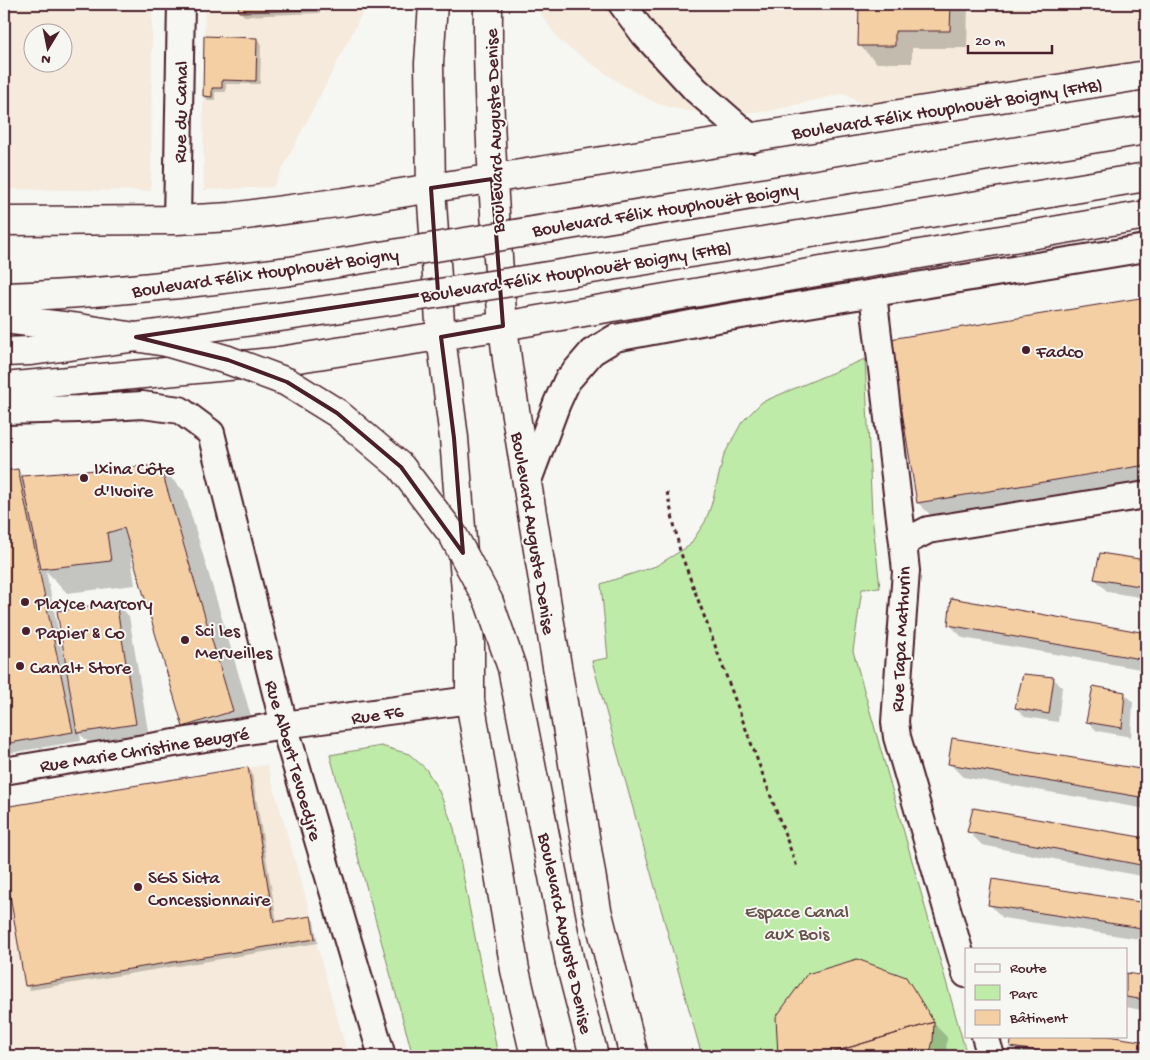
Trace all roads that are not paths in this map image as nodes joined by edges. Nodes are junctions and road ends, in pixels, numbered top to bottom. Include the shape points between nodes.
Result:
1 (181, 4) edge
2 (434, 4) edge
3 (488, 4) edge
4 (622, 4) edge
5 (1146, 75) edge
6 (1146, 130) edge
7 (752, 139) junction
8 (1146, 177) edge
9 (492, 179) junction
10 (431, 188) junction
11 (1146, 215) edge
12 (177, 220) junction
13 (4, 221) edge
14 (1146, 248) edge
15 (873, 294) junction
16 (4, 297) edge
17 (4, 319) edge
18 (503, 326) junction
19 (441, 336) junction
20 (4, 352) edge
21 (4, 387) edge
22 (4, 411) edge
23 (527, 483) junction
24 (1146, 495) edge
25 (903, 543) junction
26 (470, 700) junction
27 (284, 725) junction
28 (4, 771) edge
29 (965, 971) edge
30 (986, 1038) edge
31 (382, 1056) edge
32 (535, 1056) edge
33 (594, 1056) edge
34 (634, 1056) edge
35 (990, 1056) edge

1 - 12 street, Rue du Canal
2 - 10 main road via 429,63
3 - 9 main road, Boulevard Auguste Denise
4 - 7 street via 644,34 696,90
5 - 7 main road, Boulevard Félix Houphouët Boigny (FHB)
6 - 16 main road, Boulevard Félix Houphouët Boigny, bridge via 290,270 71,295
7 - 9 main road, Boulevard Félix Houphouët Boigny (FHB)
8 - 20 main road, Boulevard Félix Houphouët Boigny (FHB), bridge via 300,314 150,336
9 - 10 main road, Boulevard Félix Houphouët Boigny (FHB)
9 - 18 main road, Boulevard Auguste Denise
10 - 12 main road, Boulevard Félix Houphouët Boigny (FHB) via 288,210
10 - 19 main road
11 - 18 main road
12 - 13 main road, Boulevard Félix Houphouët Boigny (FHB)
14 - 15 street
15 - 23 street via 615,338 592,352 567,381
15 - 25 street
17 - 33 main road, Boulevard Auguste Denise, bridge via 166,342 287,382 337,413 401,467 453,535 489,602 512,668 570,962
18 - 19 main road
18 - 23 main road, Boulevard Auguste Denise
19 - 21 main road via 273,362
19 - 26 main road via 454,438 470,643
22 - 27 street, Rue Albert Tevoedjre via 142,405 180,410 211,432
23 - 34 main road, Boulevard Auguste Denise via 597,910
24 - 25 street, Rue Tapa Mathurin via 928,530
25 - 29 street, Rue Tapa Mathurin via 906,571 894,722 896,737
26 - 27 street, Rue F6
26 - 32 main road via 515,970
27 - 28 street, Rue Marie Christine Beugré
27 - 31 street, Rue Albert Tevoedjre
30 - 35 street

